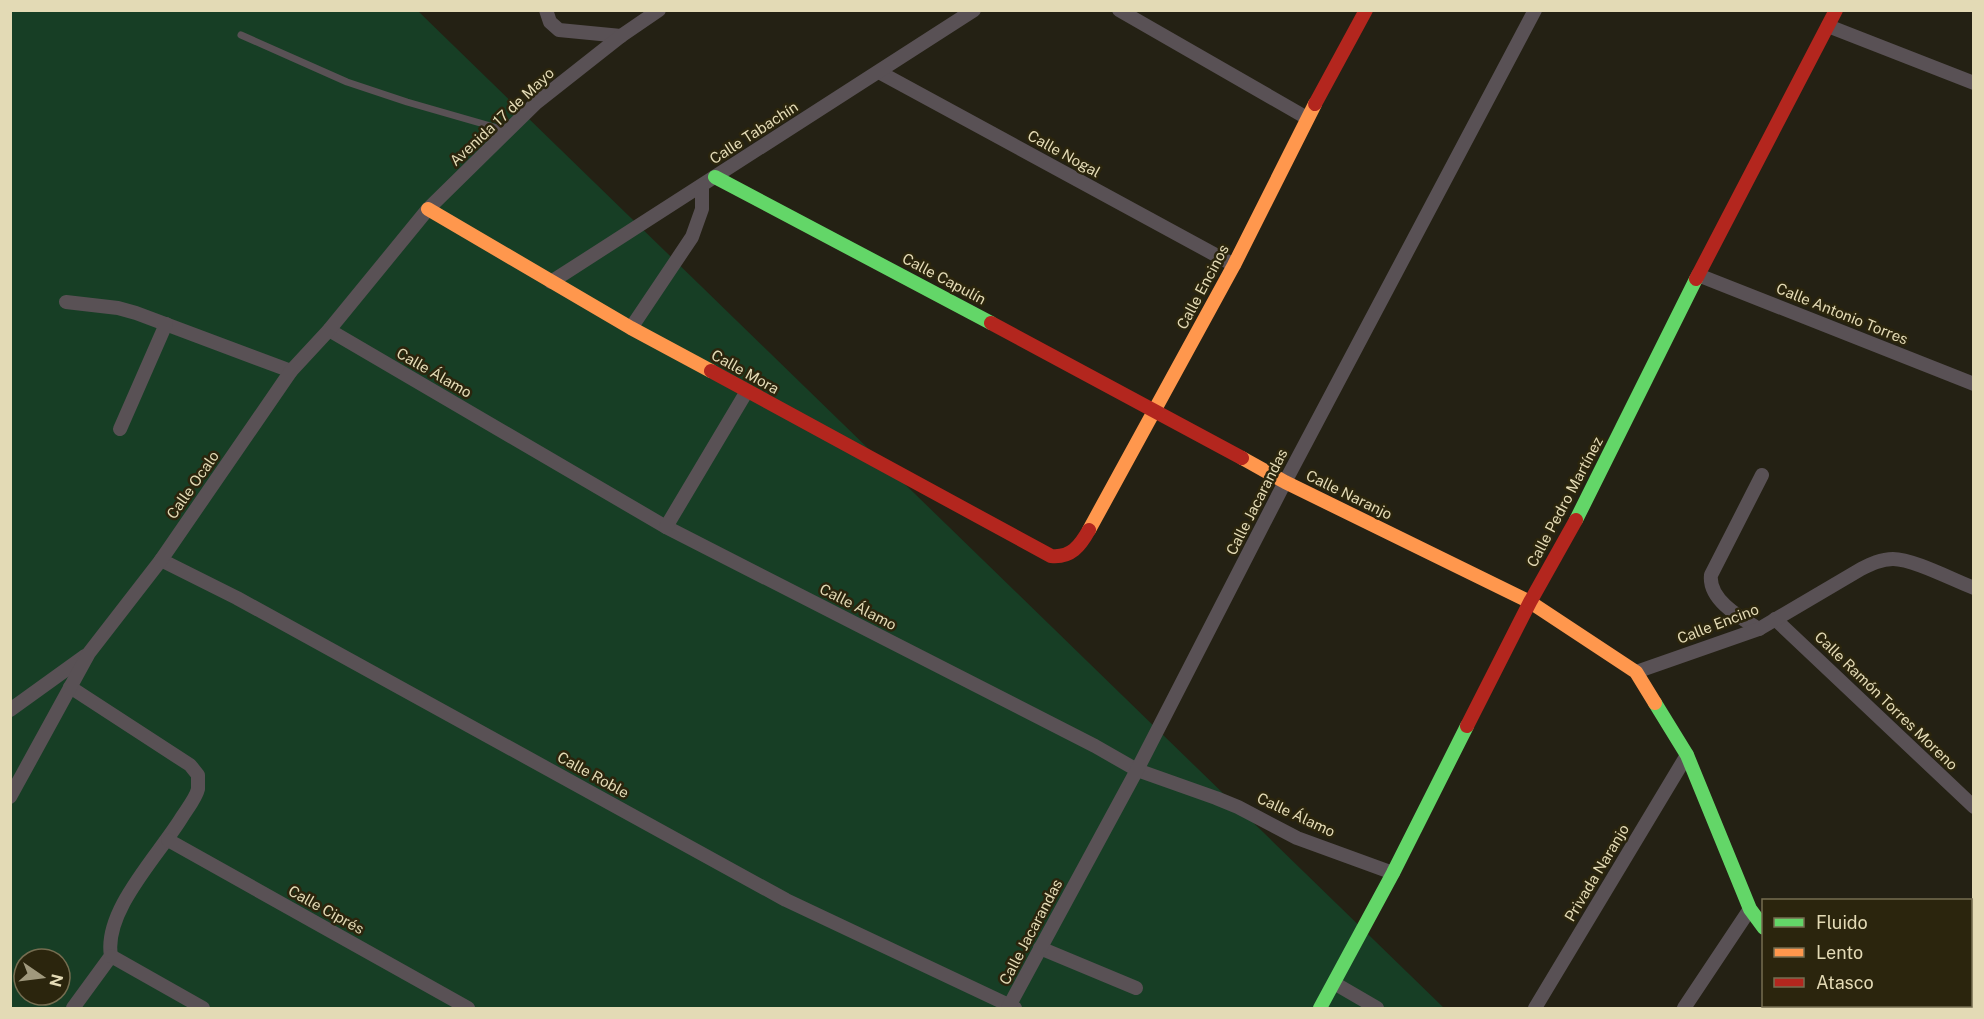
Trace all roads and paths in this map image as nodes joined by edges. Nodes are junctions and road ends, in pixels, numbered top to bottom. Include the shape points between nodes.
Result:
1 (546, 10) edge
2 (660, 10) edge
3 (974, 10) edge
4 (1119, 10) edge
5 (1366, 10) edge
6 (1535, 10) edge
7 (1836, 10) edge
8 (644, 16) edge
9 (1828, 26) junction
10 (241, 35) dead end
11 (621, 36) junction
12 (879, 72) junction
13 (1974, 83) edge
14 (1307, 118) junction
15 (508, 131) junction
16 (715, 177) junction
17 (702, 186) junction
18 (428, 209) junction
19 (1234, 265) junction
20 (1698, 274) junction
21 (551, 282) junction
22 (66, 302) dead end
23 (166, 324) junction
24 (631, 328) junction
25 (329, 330) junction
26 (291, 371) junction
27 (1974, 384) edge
28 (747, 391) junction
29 (1156, 410) junction
30 (120, 429) dead end
31 (1762, 475) dead end
32 (1285, 482) junction
33 (666, 527) junction
34 (1051, 556) joint
35 (161, 560) junction
36 (1974, 588) edge
37 (1530, 602) junction
38 (1775, 619) junction
39 (1759, 629) junction
40 (89, 653) junction
41 (1636, 672) junction
42 (70, 687) junction
43 (10, 710) edge
44 (1687, 755) junction
45 (1137, 770) junction
46 (10, 797) edge
47 (1974, 807) edge
48 (168, 840) junction
49 (1393, 873) junction
50 (1750, 909) junction
51 (1762, 925) edge
52 (1040, 948) junction
53 (111, 956) junction
54 (1334, 983) junction
55 (1136, 988) dead end
56 (73, 1008) edge
57 (203, 1008) edge
58 (467, 1008) edge
59 (1011, 1008) edge
60 (1320, 1008) edge
61 (1377, 1008) edge
62 (1535, 1008) edge
63 (1684, 1008) edge

1 - 11 street via 559,30
2 - 8 street, Avenida 17 de Mayo
3 - 12 street, Calle Tabachín
4 - 14 street
5 - 14 street, Calle Encinos
6 - 32 street, Calle Jacarandas
7 - 9 street, Calle Pedro Martínez
8 - 11 street, Avenida 17 de Mayo
9 - 13 street
9 - 20 street, Calle Pedro Martínez
10 - 15 lane via 347,82
11 - 15 street, Avenida 17 de Mayo
12 - 16 street, Calle Tabachín
12 - 19 street, Calle Nogal
14 - 19 street, Calle Encinos
15 - 18 street, Avenida 17 de Mayo
16 - 17 street, Calle Tabachín
16 - 29 street, Calle Capulín
17 - 21 street, Calle Tabachín
17 - 24 street via 702,209 692,237
18 - 21 street, Calle Mora
18 - 25 street, Calle Ocalo
19 - 29 street, Calle Encinos
20 - 27 street, Calle Antonio Torres
20 - 37 street, Calle Pedro Martínez via 1580,513
21 - 24 street, Calle Mora
22 - 23 street via 118,308
23 - 26 street
23 - 30 street
24 - 28 street, Calle Mora
25 - 26 street, Calle Ocalo
25 - 33 street, Calle Álamo
26 - 35 street, Calle Ocalo
28 - 33 street
28 - 34 street, Calle Mora
29 - 32 street, Calle Naranjo
29 - 34 street, Calle Encinos via 1080,546 1069,555
31 - 39 street via 1710,582 1732,611
32 - 37 street, Calle Naranjo
32 - 45 street, Calle Jacarandas
33 - 45 street, Calle Álamo
35 - 40 street, Calle Ocalo
35 - 59 street, Calle Roble via 786,900
36 - 38 street, Calle Encino via 1904,560 1879,561 1860,568
37 - 41 street
37 - 49 street, Calle Pedro Martínez
38 - 39 street, Calle Encino
38 - 47 street, Calle Ramón Torres Moreno
39 - 41 street, Calle Encino
40 - 42 street, Calle Ocalo
40 - 43 street
41 - 44 street
42 - 46 street, Calle Ocalo
42 - 48 street via 190,765 198,775 198,791
44 - 50 street
44 - 62 street, Privada Naranjo
45 - 49 street, Calle Álamo via 1216,798 1297,838
45 - 52 street, Calle Jacarandas
48 - 53 street via 124,903 111,933
48 - 58 street, Calle Ciprés
49 - 54 street, Calle Pedro Martínez
50 - 51 street
50 - 63 street
52 - 55 street
52 - 59 street, Calle Jacarandas
53 - 56 street
53 - 57 street
54 - 60 street, Calle Pedro Martínez
54 - 61 street

